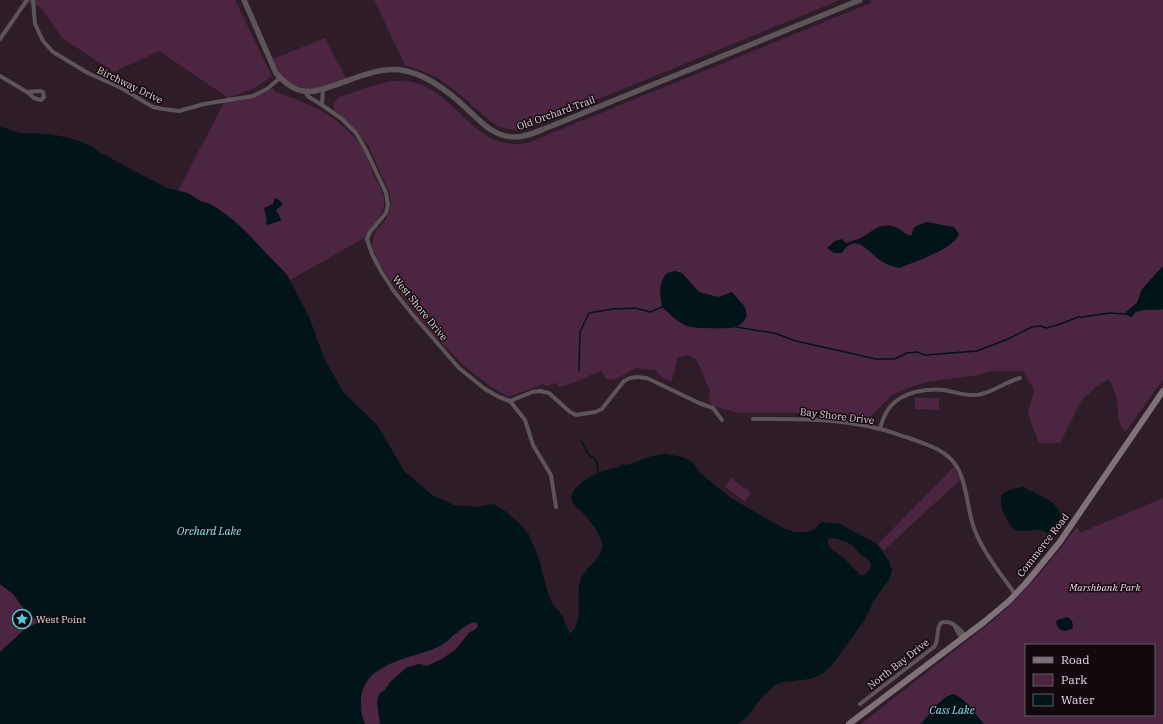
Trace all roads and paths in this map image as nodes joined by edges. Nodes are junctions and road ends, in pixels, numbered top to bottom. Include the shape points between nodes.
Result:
1 (27, 0) edge
2 (34, 0) edge
3 (244, 0) edge
4 (860, 0) edge
5 (0, 39) edge
6 (0, 76) edge
7 (280, 78) junction
8 (323, 89) junction
9 (27, 92) dead end
10 (306, 92) junction
11 (322, 105) junction
12 (1020, 378) dead end
13 (1163, 391) edge
14 (510, 401) junction
15 (753, 419) dead end
16 (722, 420) dead end
17 (880, 429) junction
18 (556, 507) dead end
19 (1015, 594) junction
20 (964, 637) junction
21 (860, 704) dead end
22 (849, 724) edge

1 - 5 street
2 - 7 street, Birchway Drive via 35,24 43,41 53,52 153,107 179,111 253,96
3 - 7 street
4 - 8 street, Old Orchard Trail via 554,124 515,137 492,131 451,95 423,76 406,71 378,71
6 - 9 street
7 - 10 street via 294,88
8 - 10 street, Old Orchard Trail
8 - 11 street
10 - 11 street, West Shore Drive
11 - 14 street, West Shore Drive via 356,133 386,193 386,213 367,239 372,254 393,290 459,368 485,388
12 - 17 street via 984,394 968,395 927,389 907,395 890,406
13 - 19 main road, Commerce Road via 1059,543 1035,574
14 - 16 street via 540,390 549,393 576,415 595,412 606,405 624,381 637,377 647,378 712,408
14 - 18 street, West Shore Drive via 525,420 533,445 551,475
15 - 17 street, Bay Shore Drive via 832,421
17 - 19 street, Bay Shore Drive via 933,447 950,457 963,482 974,529
19 - 20 main road, Commerce Road
20 - 21 street, North Bay Drive via 954,624 941,624 933,648
20 - 22 main road, Commerce Road

